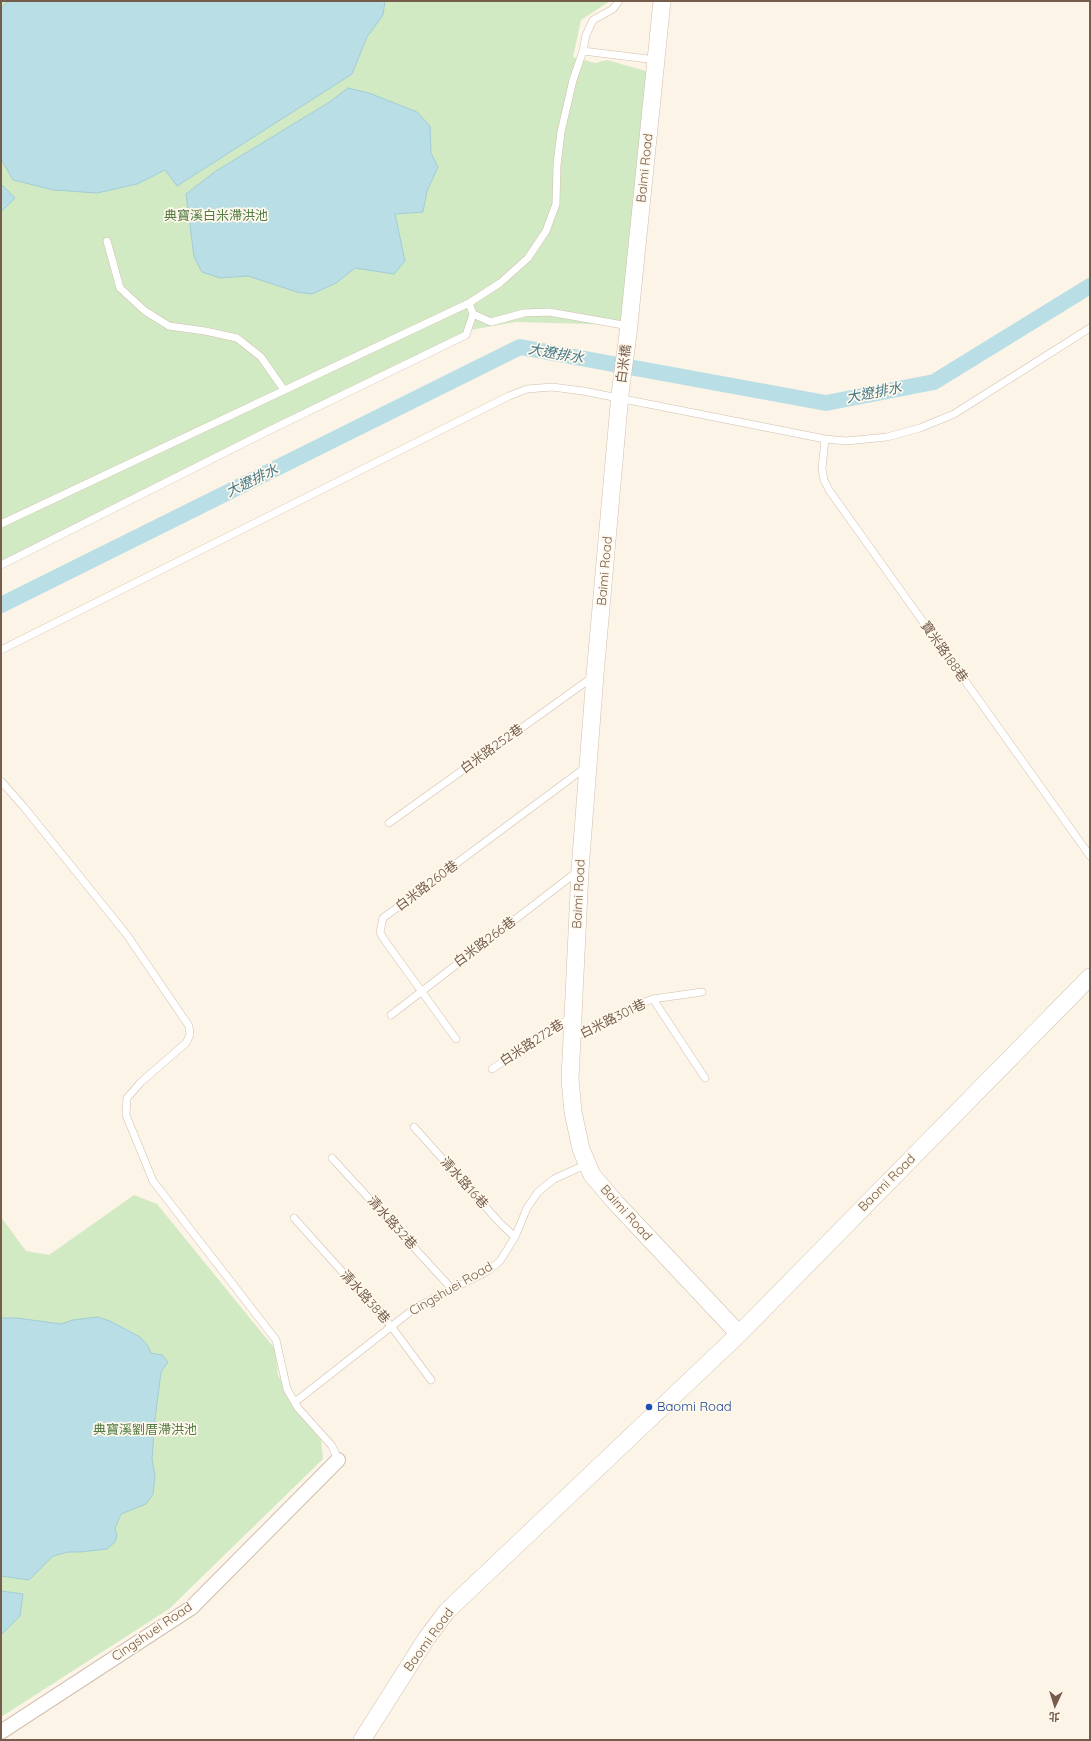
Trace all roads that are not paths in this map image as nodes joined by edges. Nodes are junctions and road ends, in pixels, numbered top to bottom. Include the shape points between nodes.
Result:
1 (619, 1) edge
2 (662, 1) edge
3 (583, 51) junction
4 (656, 60) junction
5 (107, 241) dead end
6 (469, 303) junction
7 (473, 314) junction
8 (1090, 328) edge
9 (629, 330) junction
10 (284, 390) junction
11 (620, 396) junction
12 (825, 439) junction
13 (1, 524) edge
14 (1, 565) edge
15 (1, 650) edge
16 (595, 675) junction
17 (588, 766) junction
18 (1, 781) edge
19 (389, 823) dead end
20 (1090, 856) edge
21 (580, 870) junction
22 (1090, 977) edge
23 (421, 991) junction
24 (702, 992) dead end
25 (653, 999) junction
26 (391, 1015) dead end
27 (572, 1017) junction
28 (456, 1039) dead end
29 (571, 1040) junction
30 (492, 1069) dead end
31 (705, 1078) dead end
32 (414, 1127) dead end
33 (332, 1158) dead end
34 (587, 1163) junction
35 (294, 1218) dead end
36 (515, 1238) junction
37 (452, 1289) junction
38 (391, 1326) junction
39 (739, 1334) junction
40 (431, 1380) dead end
41 (295, 1402) junction
42 (338, 1460) joint
43 (1, 1732) edge
44 (362, 1740) edge

1 - 3 lane via 613,9 593,20 586,35
2 - 4 street, Baimi Road
3 - 4 lane
3 - 6 lane via 573,80 561,132 556,204 546,231 528,258 500,283
4 - 9 street, Baimi Road
5 - 10 lane via 120,288 145,311 169,326 237,338 261,357
6 - 7 lane
6 - 10 lane
7 - 9 lane via 491,322 524,313 548,312
7 - 14 lane via 466,335
8 - 12 lane via 954,414 920,428 887,437 846,441
9 - 11 street, 白米橋
10 - 13 lane
11 - 12 lane
11 - 15 lane via 552,387 527,389 509,396
11 - 16 street, Baimi Road
12 - 20 lane, 寶米路188巷 via 822,469 829,490
16 - 17 street, Baimi Road
16 - 19 lane, 白米路252巷
17 - 21 street, Baimi Road
17 - 23 lane, 白米路260巷 via 383,918 380,932
18 - 41 lane via 127,935 189,1026 190,1035 186,1043 141,1082 127,1098 126,1115 153,1182 276,1340 287,1389
21 - 23 lane, 白米路266巷
21 - 27 street, Baimi Road
22 - 39 street, Baomi Road
23 - 26 lane, 白米路266巷
23 - 28 lane, 白米路260巷
24 - 25 lane, 白米路301巷
25 - 29 lane, 白米路301巷
25 - 31 lane
27 - 29 street, Baimi Road
27 - 30 lane, 白米路272巷
29 - 34 street, Baimi Road via 570,1080 573,1112 580,1149
32 - 36 lane, 清水路16巷
33 - 37 lane, 清水路32巷
34 - 36 lane, Cingshuei Road via 554,1179 538,1192 527,1208
34 - 39 street, Baimi Road via 592,1175 616,1203
35 - 38 lane, 清水路38巷
36 - 37 lane, Cingshuei Road via 500,1261 488,1271
37 - 38 lane, Cingshuei Road via 415,1308
38 - 40 lane, 清水路38巷
38 - 41 lane, Cingshuei Road
39 - 44 street, Baomi Road via 447,1611 426,1639
41 - 42 lane via 332,1446
42 - 43 street, Cingshuei Road via 191,1608

